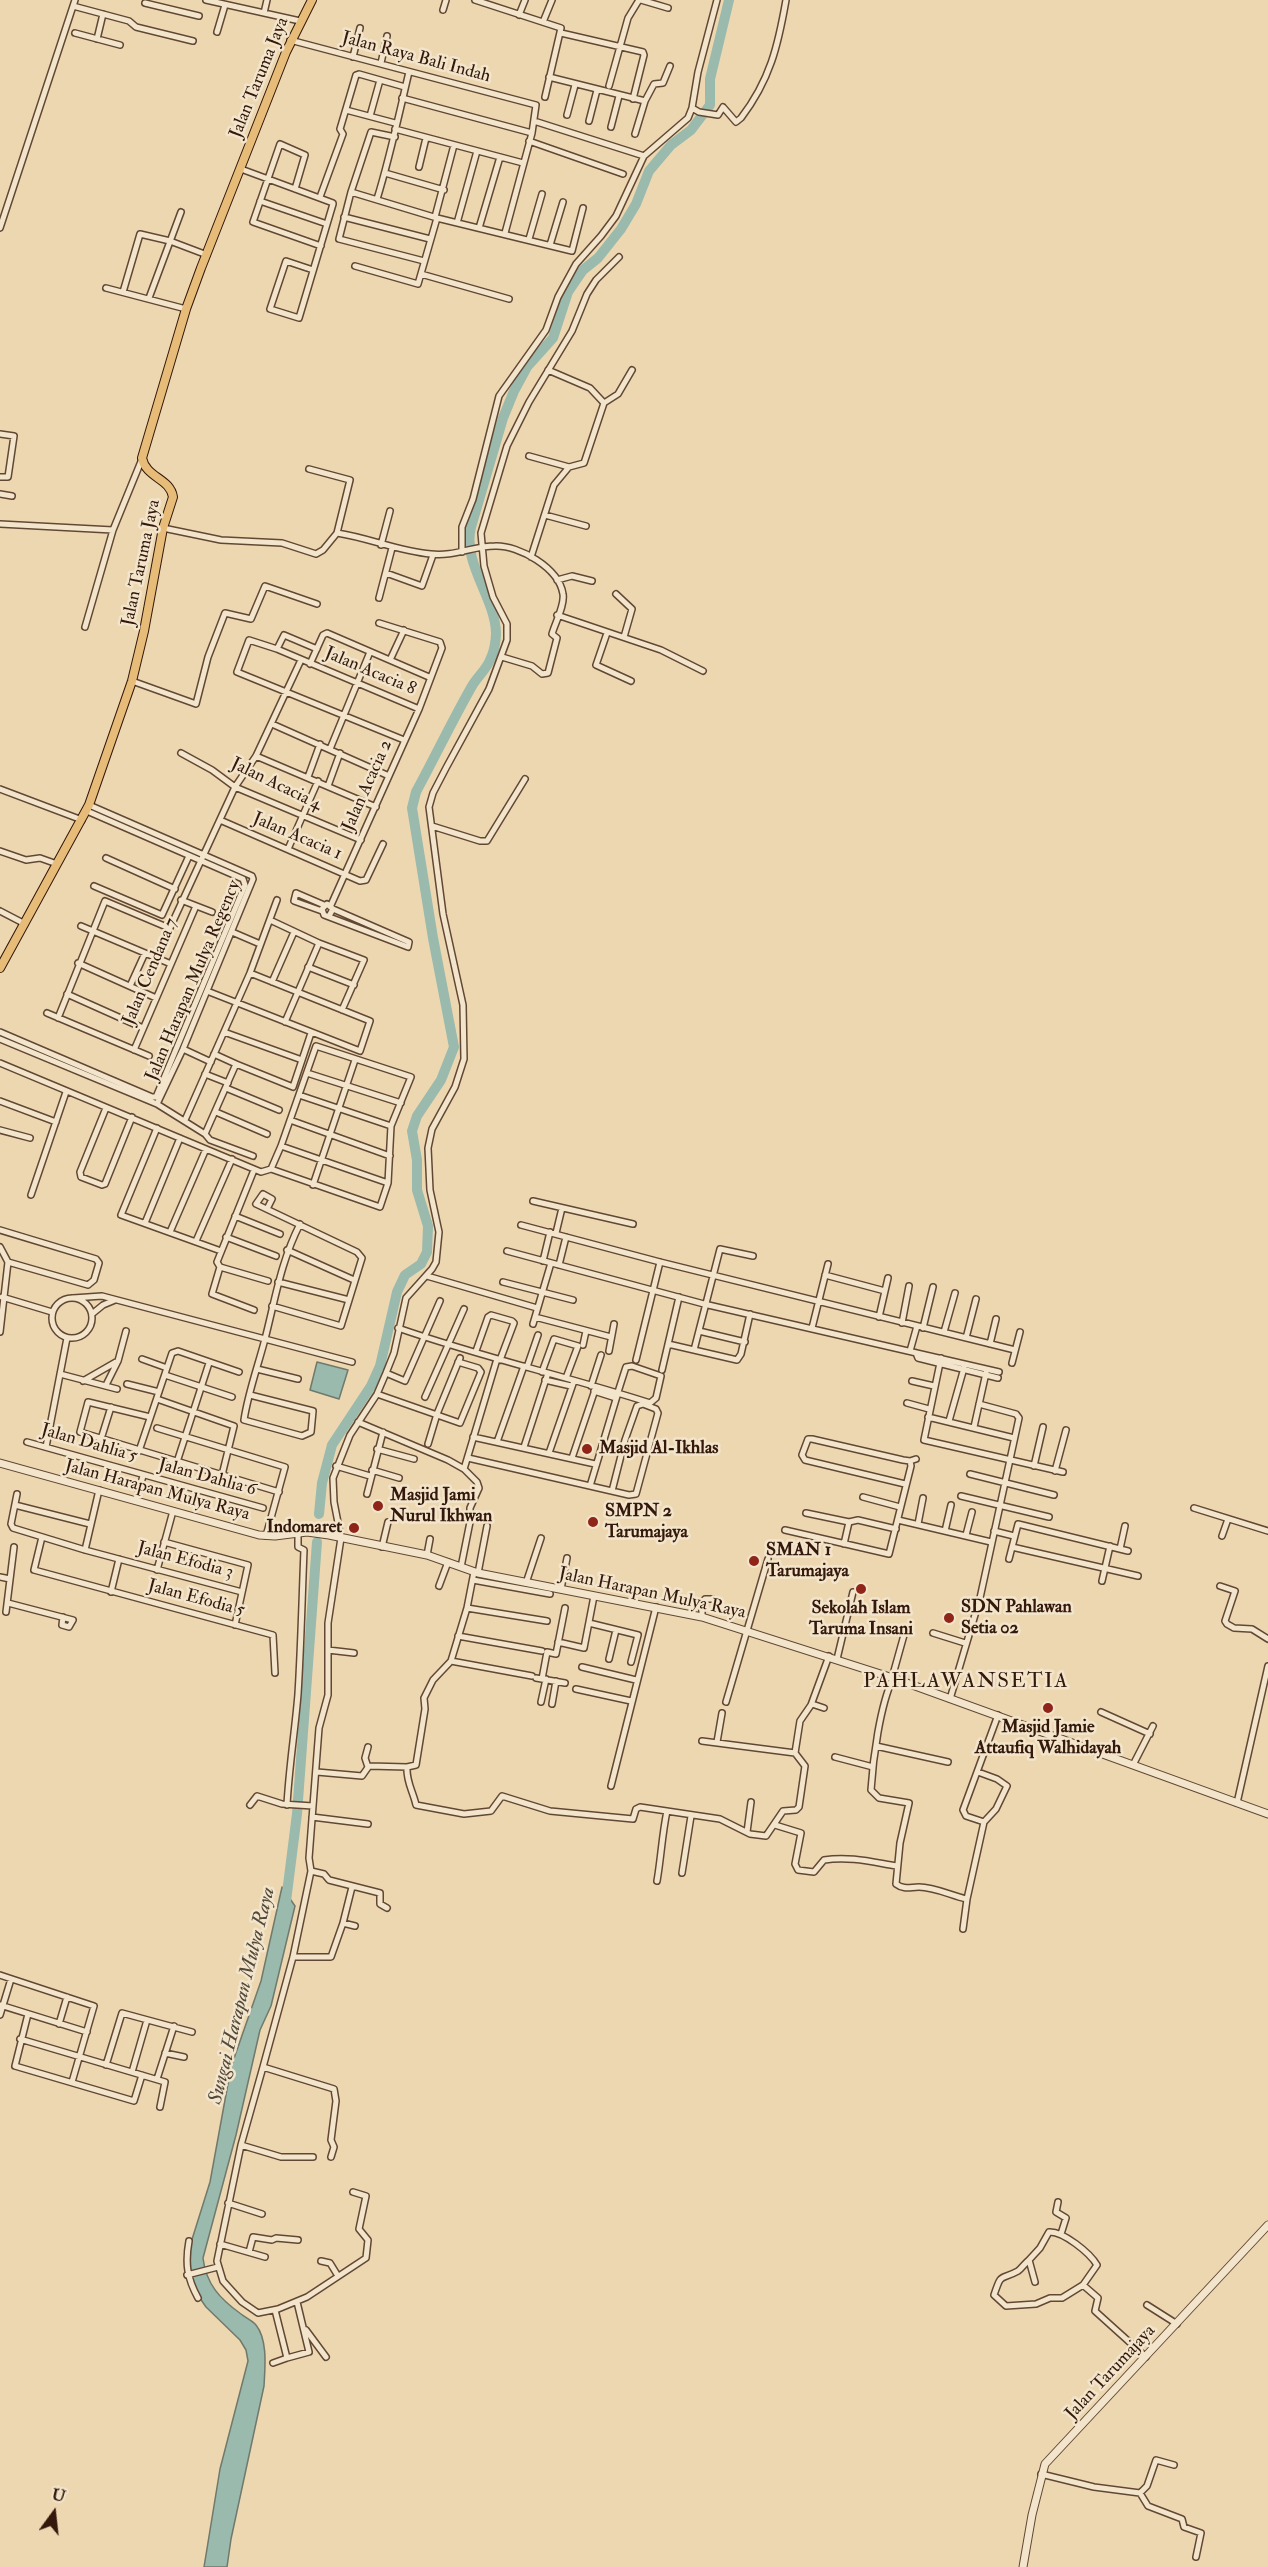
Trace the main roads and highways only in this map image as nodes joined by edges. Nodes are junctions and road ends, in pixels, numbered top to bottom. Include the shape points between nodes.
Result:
1 (312, 0) edge
2 (0, 968) edge

1 - 2 main road, Jalan Taruma Jaya via 290,40 186,309 142,458 147,471 167,485 173,500 163,528 132,681 88,808

